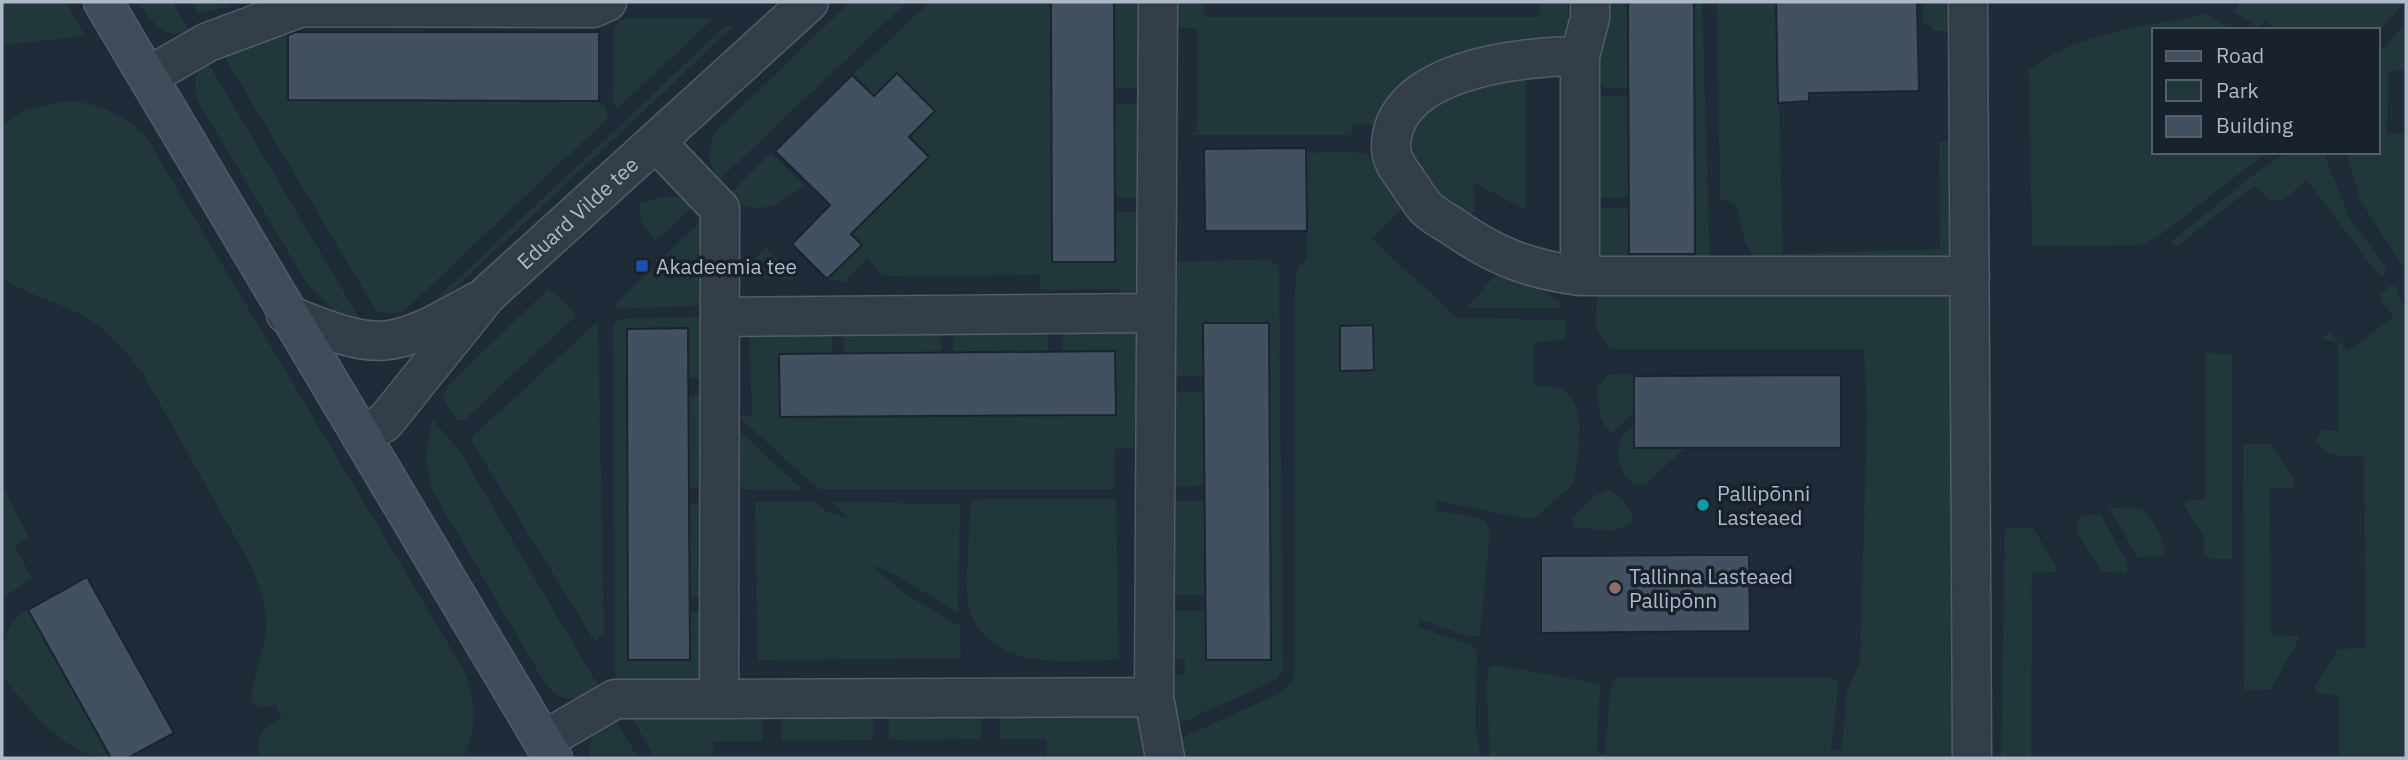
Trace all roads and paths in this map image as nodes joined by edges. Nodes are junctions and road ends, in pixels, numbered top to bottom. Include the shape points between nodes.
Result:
1 (103, 2) edge
2 (607, 2) edge
3 (809, 2) edge
4 (1158, 2) edge
5 (1590, 2) edge
6 (1968, 2) edge
7 (302, 5) edge
8 (1580, 56) junction
9 (149, 76) junction
10 (656, 142) junction
11 (1580, 276) junction
12 (1970, 276) junction
13 (487, 295) junction
14 (1155, 313) junction
15 (286, 314) junction
16 (720, 317) junction
17 (361, 436) junction
18 (1154, 697) junction
19 (719, 699) junction
20 (548, 750) edge
21 (1165, 758) edge
22 (1972, 758) edge

1 - 9 main road
2 - 7 street via 593,8
3 - 10 street, Eduard Vilde tee
4 - 14 street
5 - 8 street
6 - 12 street
7 - 9 street via 208,42
8 - 11 street
8 - 11 street via 1533,57 1466,72 1426,88 1401,115 1391,146 1393,160 1426,208 1487,251 1549,272
9 - 15 main road
10 - 13 street, Eduard Vilde tee
10 - 16 street via 720,209
11 - 12 street
12 - 22 street
13 - 15 street via 408,338 377,344
13 - 17 street, Eduard Vilde tee via 386,422
14 - 16 street
14 - 18 street
15 - 17 main road
16 - 19 street
17 - 20 main road
18 - 19 street
18 - 21 street
19 - 20 street via 615,699

